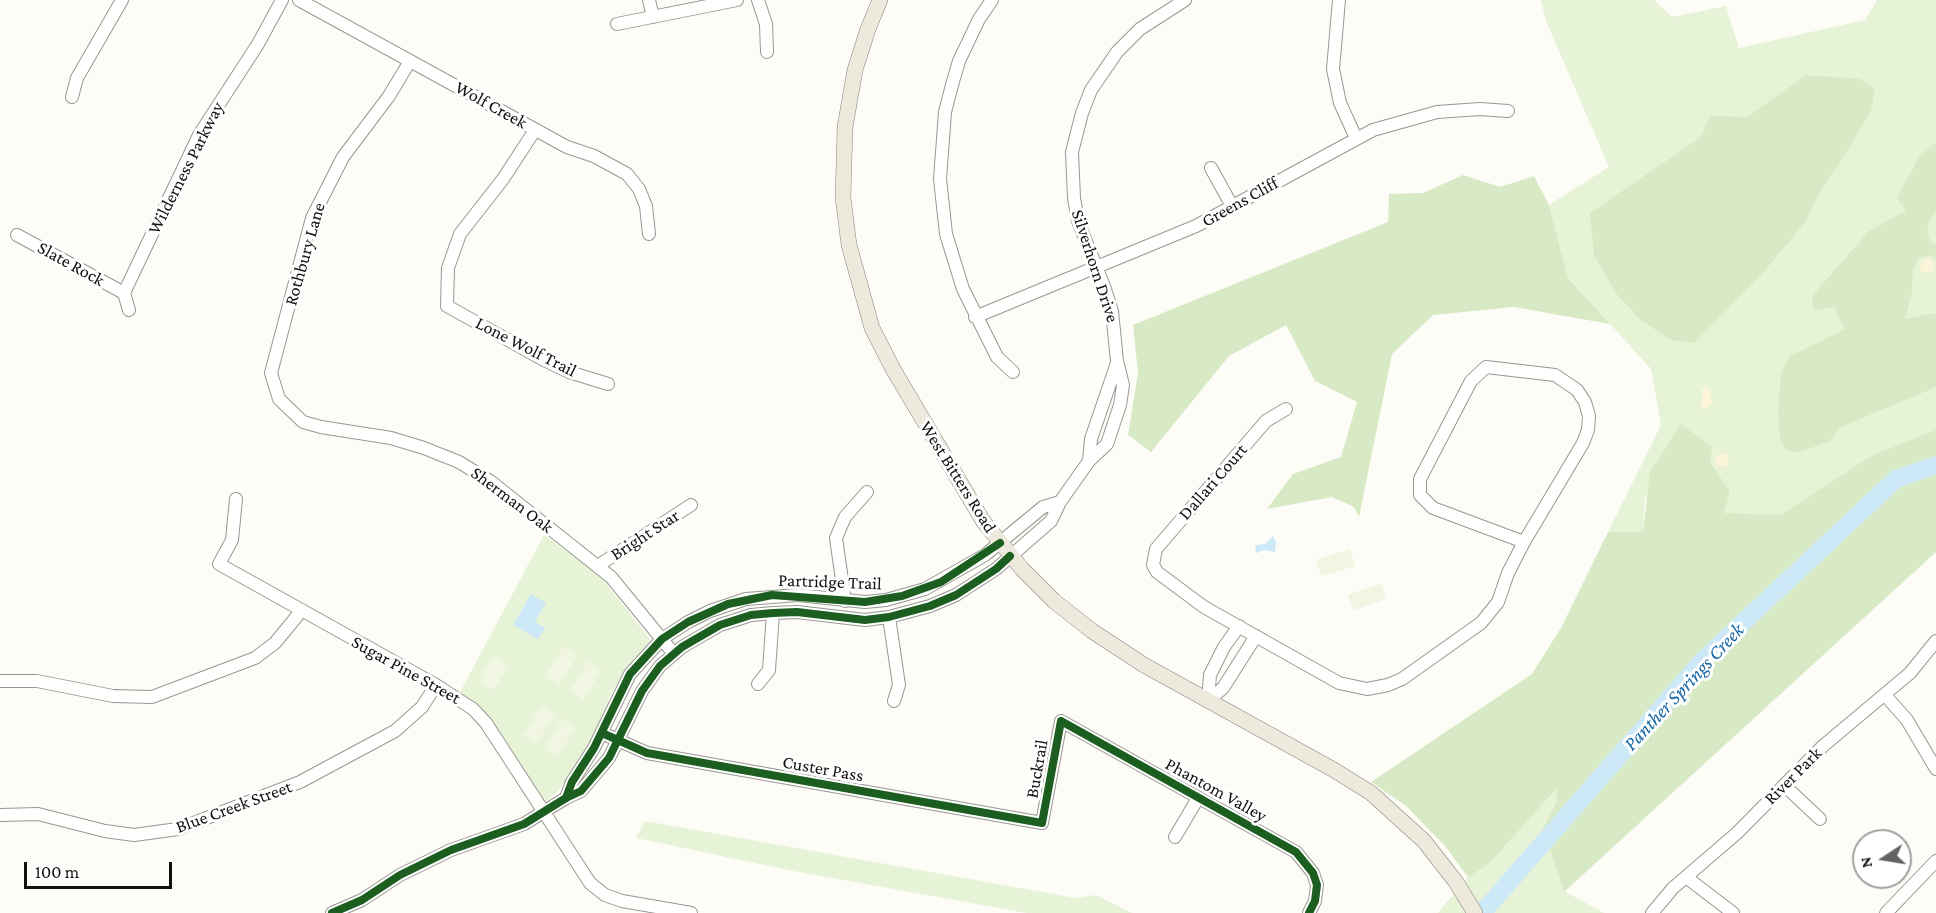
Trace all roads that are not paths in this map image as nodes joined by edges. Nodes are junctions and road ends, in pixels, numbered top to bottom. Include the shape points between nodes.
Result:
1 (122, 0) edge
2 (282, 0) edge
3 (299, 0) edge
4 (649, 0) edge
5 (737, 0) edge
6 (758, 0) edge
7 (880, 0) edge
8 (992, 0) edge
9 (1185, 0) edge
10 (1339, 0) edge
11 (653, 17) junction
12 (617, 24) dead end
13 (767, 52) dead end
14 (410, 61) junction
15 (72, 97) dead end
16 (1508, 111) dead end
17 (535, 130) junction
18 (1356, 138) junction
19 (1211, 168) dead end
20 (1232, 206) junction
21 (17, 234) dead end
22 (649, 234) dead end
23 (1097, 268) junction
24 (124, 293) junction
25 (129, 310) dead end
26 (975, 317) junction
27 (1117, 362) junction
28 (1013, 372) dead end
29 (608, 384) dead end
30 (279, 399) joint
31 (1100, 409) junction
32 (1286, 409) dead end
33 (1117, 414) junction
34 (1089, 461) junction
35 (867, 492) dead end
36 (236, 499) dead end
37 (1060, 502) junction
38 (690, 504) dead end
39 (1524, 542) junction
40 (1000, 543) junction
41 (1010, 556) junction
42 (599, 565) junction
43 (798, 595) junction
44 (845, 601) junction
45 (302, 610) junction
46 (797, 612) junction
47 (773, 613) junction
48 (889, 618) junction
49 (1239, 626) junction
50 (1256, 636) junction
51 (662, 639) junction
52 (1936, 641) edge
53 (674, 654) junction
54 (0, 681) edge
55 (758, 684) dead end
56 (436, 685) junction
57 (1886, 695) junction
58 (894, 702) dead end
59 (1208, 702) junction
60 (1061, 721) joint
61 (602, 733) junction
62 (617, 740) junction
63 (1936, 769) edge
64 (1785, 786) junction
65 (566, 798) junction
66 (1198, 798) junction
67 (544, 814) junction
68 (0, 815) edge
69 (1820, 819) dead end
70 (1042, 823) joint
71 (1175, 837) dead end
72 (1936, 861) edge
73 (1686, 877) junction
74 (332, 913) edge
75 (691, 913) edge
76 (1309, 913) edge
77 (1475, 913) edge
78 (1652, 913) edge
79 (1733, 913) edge
80 (1886, 913) edge

1 - 15 street via 77,78
2 - 24 street, Wilderness Parkway via 199,135
3 - 14 street, Wolf Creek
4 - 11 street
5 - 11 street
6 - 13 street via 766,24
7 - 40 main road, West Bitters Road via 861,50 848,105 843,197 849,245 872,328 983,521
8 - 26 street via 960,61 945,112 940,179 952,259
9 - 23 street, Silverhorn Drive via 1140,29 1117,52 1091,90 1082,113 1072,152 1074,198 1078,221
10 - 18 street via 1333,69 1340,103
11 - 12 street
14 - 17 street, Wolf Creek
14 - 30 street, Rothbury Lane via 343,157 312,218 272,373
16 - 18 street, Greens Cliff via 1437,112
17 - 22 street, Wolf Creek via 627,174 646,206
17 - 29 street, Lone Wolf Trail via 460,234 448,267 447,306 569,372
18 - 20 street, Greens Cliff
19 - 20 street
20 - 23 street, Greens Cliff via 1196,226
21 - 24 street, Slate Rock
23 - 26 street, Greens Cliff
23 - 27 street, Silverhorn Drive via 1112,311
24 - 25 street
26 - 28 street via 997,357
27 - 31 street, Silverhorn Drive
27 - 33 street, Silverhorn Drive via 1123,385
30 - 42 street, Sherman Oak via 303,422 391,438 459,462 490,481
31 - 33 street
31 - 34 street, Silverhorn Drive
32 - 49 street, Dallari Court via 1266,421 1156,549 1153,565 1157,572 1204,607
33 - 34 street, Silverhorn Drive via 1107,444
34 - 37 street, Silverhorn Drive
35 - 44 street via 845,517 836,538
36 - 45 street, Sugar Pine Street via 231,540 219,564
37 - 40 street, Silverhorn Drive via 1043,507
37 - 41 street, Silverhorn Drive via 1051,521
38 - 42 street, Bright Star
39 - 39 street via 1583,443 1589,416 1577,390 1555,375 1486,367 1471,381 1420,479 1420,495 1433,508
39 - 50 street via 1498,602 1486,618 1388,685 1367,689 1338,683
40 - 41 main road, West Bitters Road
40 - 44 street, Partridge Trail via 925,590 886,600
41 - 48 street, Partridge Trail via 956,595
41 - 59 main road, West Bitters Road via 1054,601 1092,631
42 - 51 street, Sherman Oak
43 - 44 street, Partridge Trail
43 - 46 street, Partridge Trail
43 - 51 street, Partridge Trail via 772,595 728,604
45 - 54 street via 275,643 255,658 152,697 123,698 37,681
45 - 56 street, Sugar Pine Street
46 - 47 street, Partridge Trail
46 - 48 street, Partridge Trail via 865,620
47 - 53 street, Partridge Trail via 720,625
47 - 55 street via 769,669
48 - 58 street via 898,686
49 - 50 street
49 - 59 street via 1210,675
50 - 59 street via 1222,688
51 - 53 street, Sherman Oak
51 - 61 street, Partridge Trail via 630,674
52 - 57 street, River Park
53 - 62 street, Partridge Trail via 642,691
56 - 67 street, Sugar Pine Street via 473,709 486,723
56 - 68 street, Blue Creek Street via 422,707 395,731 300,782 177,829 134,835 38,814
57 - 63 street via 1907,720
57 - 64 street, River Park via 1829,740
59 - 77 main road, West Bitters Road via 1371,794 1424,841
60 - 66 street, Phantom Valley
60 - 70 street, Buckrail
61 - 62 street, Custer Pass
61 - 65 street, Partridge Trail
62 - 65 street, Partridge Trail via 598,774 581,791
62 - 70 street, Custer Pass via 647,753
64 - 69 street
64 - 73 street, River Park
65 - 67 street, Partridge Trail
66 - 71 street
66 - 76 street, Phantom Valley via 1296,852 1306,862 1317,885 1316,901
67 - 74 street, Partridge Trail via 451,850
67 - 75 street, Sugar Pine Street via 582,873 605,895
72 - 80 street
73 - 78 street, River Park
73 - 79 street

